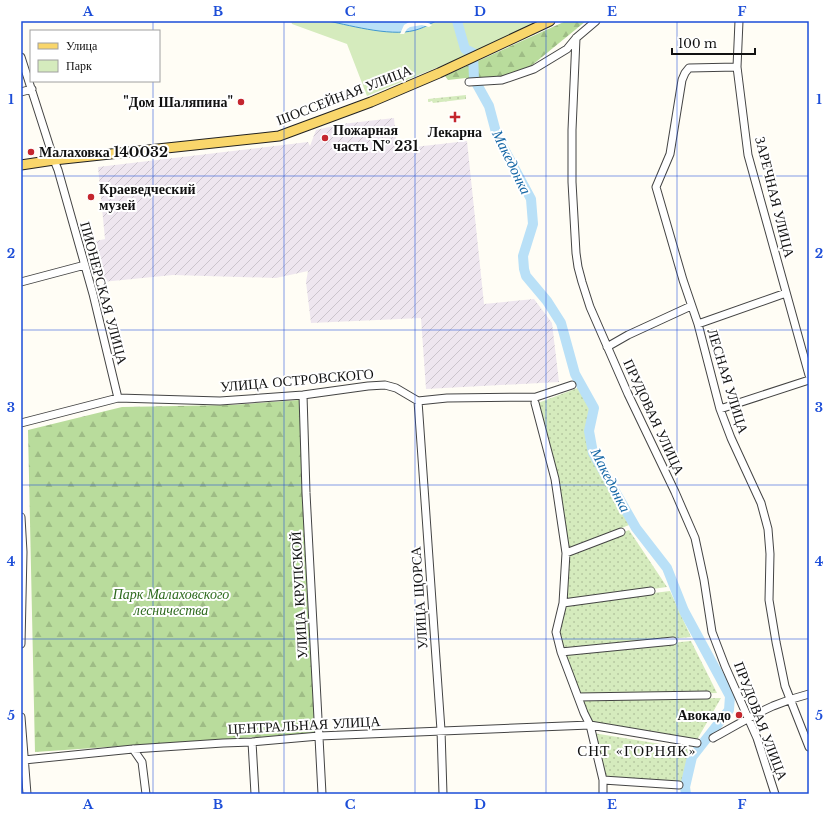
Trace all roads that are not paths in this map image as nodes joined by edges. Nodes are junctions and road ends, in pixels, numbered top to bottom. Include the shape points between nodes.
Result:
1 (550, 21) edge
2 (596, 21) edge
3 (739, 21) edge
4 (576, 38) junction
5 (21, 57) edge
6 (737, 67) junction
7 (469, 82) dead end
8 (32, 90) junction
9 (21, 92) edge
10 (54, 160) junction
11 (21, 165) edge
12 (85, 265) junction
13 (21, 282) edge
14 (786, 293) junction
15 (691, 306) junction
16 (698, 324) junction
17 (607, 347) junction
18 (806, 351) edge
19 (809, 375) edge
20 (809, 380) edge
21 (572, 385) dead end
22 (303, 395) junction
23 (118, 398) junction
24 (418, 401) junction
25 (535, 403) dead end
26 (720, 409) junction
27 (21, 423) edge
28 (21, 516) edge
29 (621, 532) dead end
30 (566, 553) junction
31 (651, 591) dead end
32 (563, 603) junction
33 (673, 641) dead end
34 (21, 644) edge
35 (561, 652) junction
36 (809, 694) edge
37 (707, 695) dead end
38 (578, 697) junction
39 (790, 699) junction
40 (21, 717) edge
41 (748, 718) junction
42 (590, 724) junction
43 (441, 730) junction
44 (319, 736) junction
45 (713, 738) dead end
46 (252, 742) junction
47 (697, 743) dead end
48 (809, 747) edge
49 (133, 749) junction
50 (22, 758) edge
51 (603, 780) junction
52 (679, 785) dead end
53 (255, 791) edge
54 (27, 794) edge
55 (146, 794) edge
56 (248, 794) edge
57 (322, 794) edge
58 (444, 794) edge
59 (604, 794) edge
60 (775, 794) edge

1 - 10 main road, ШОССЕЙНАЯ УЛИЦА via 371,102 279,136
2 - 4 street
3 - 6 street, ЗАРЕЧНАЯ УЛИЦА
4 - 7 street via 567,49 534,69 502,80
4 - 17 street, ПРУДОВАЯ УЛИЦА via 572,130 576,253 588,301
5 - 8 street, ПИОНЕРСКАЯ УЛИЦА
6 - 14 street, ЗАРЕЧНАЯ УЛИЦА via 748,155
6 - 15 street, ЛЕСНАЯ УЛИЦА via 689,68 685,73 670,154 656,187
8 - 9 street
8 - 10 street, ПИОНЕРСКАЯ УЛИЦА
10 - 11 main road, ШОССЕЙНАЯ УЛИЦА
10 - 12 street, ПИОНЕРСКАЯ УЛИЦА
12 - 13 street
12 - 23 street, ПИОНЕРСКАЯ УЛИЦА
14 - 16 street
14 - 18 street, ЗАРЕЧНАЯ УЛИЦА
15 - 16 street, ЛЕСНАЯ УЛИЦА
15 - 17 street
16 - 26 street, ЛЕСНАЯ УЛИЦА
17 - 41 street, ПРУДОВАЯ УЛИЦА via 695,538 712,632
18 - 19 street, ЗАРЕЧНАЯ УЛИЦА
20 - 26 street
21 - 24 street via 536,397 447,398
22 - 23 street, УЛИЦА ОСТРОВСКОГО via 220,401
22 - 24 street, УЛИЦА ОСТРОВСКОГО via 385,385 396,388
22 - 44 street, УЛИЦА КРУПСКОЙ
23 - 27 street, УЛИЦА ОСТРОВСКОГО
24 - 43 street, УЛИЦА ЩОРСА
25 - 30 street via 555,480
26 - 39 street, ЛЕСНАЯ УЛИЦА via 761,503 768,529 770,600 776,642
28 - 34 street
29 - 30 street
30 - 32 street
31 - 32 street
32 - 35 street via 556,632
33 - 35 street
35 - 38 street
36 - 39 street
37 - 38 street
38 - 42 street
39 - 41 street
39 - 48 street, ЛЕСНАЯ УЛИЦА
40 - 50 street
41 - 45 street
41 - 60 street, ПРУДОВАЯ УЛИЦА
42 - 43 street, ЦЕНТРАЛЬНАЯ УЛИЦА
42 - 47 street, ЦЕНТРАЛЬНАЯ УЛИЦА
42 - 51 street
43 - 44 street, ЦЕНТРАЛЬНАЯ УЛИЦА
43 - 58 street, УЛИЦА ЩОРСА
44 - 46 street, ЦЕНТРАЛЬНАЯ УЛИЦА
44 - 57 street, УЛИЦА КРУПСКОЙ
46 - 49 street, ЦЕНТРАЛЬНАЯ УЛИЦА
46 - 53 street
49 - 50 street, ЦЕНТРАЛЬНАЯ УЛИЦА
49 - 55 street via 142,762
50 - 54 street
51 - 52 street
51 - 59 street
53 - 56 street

